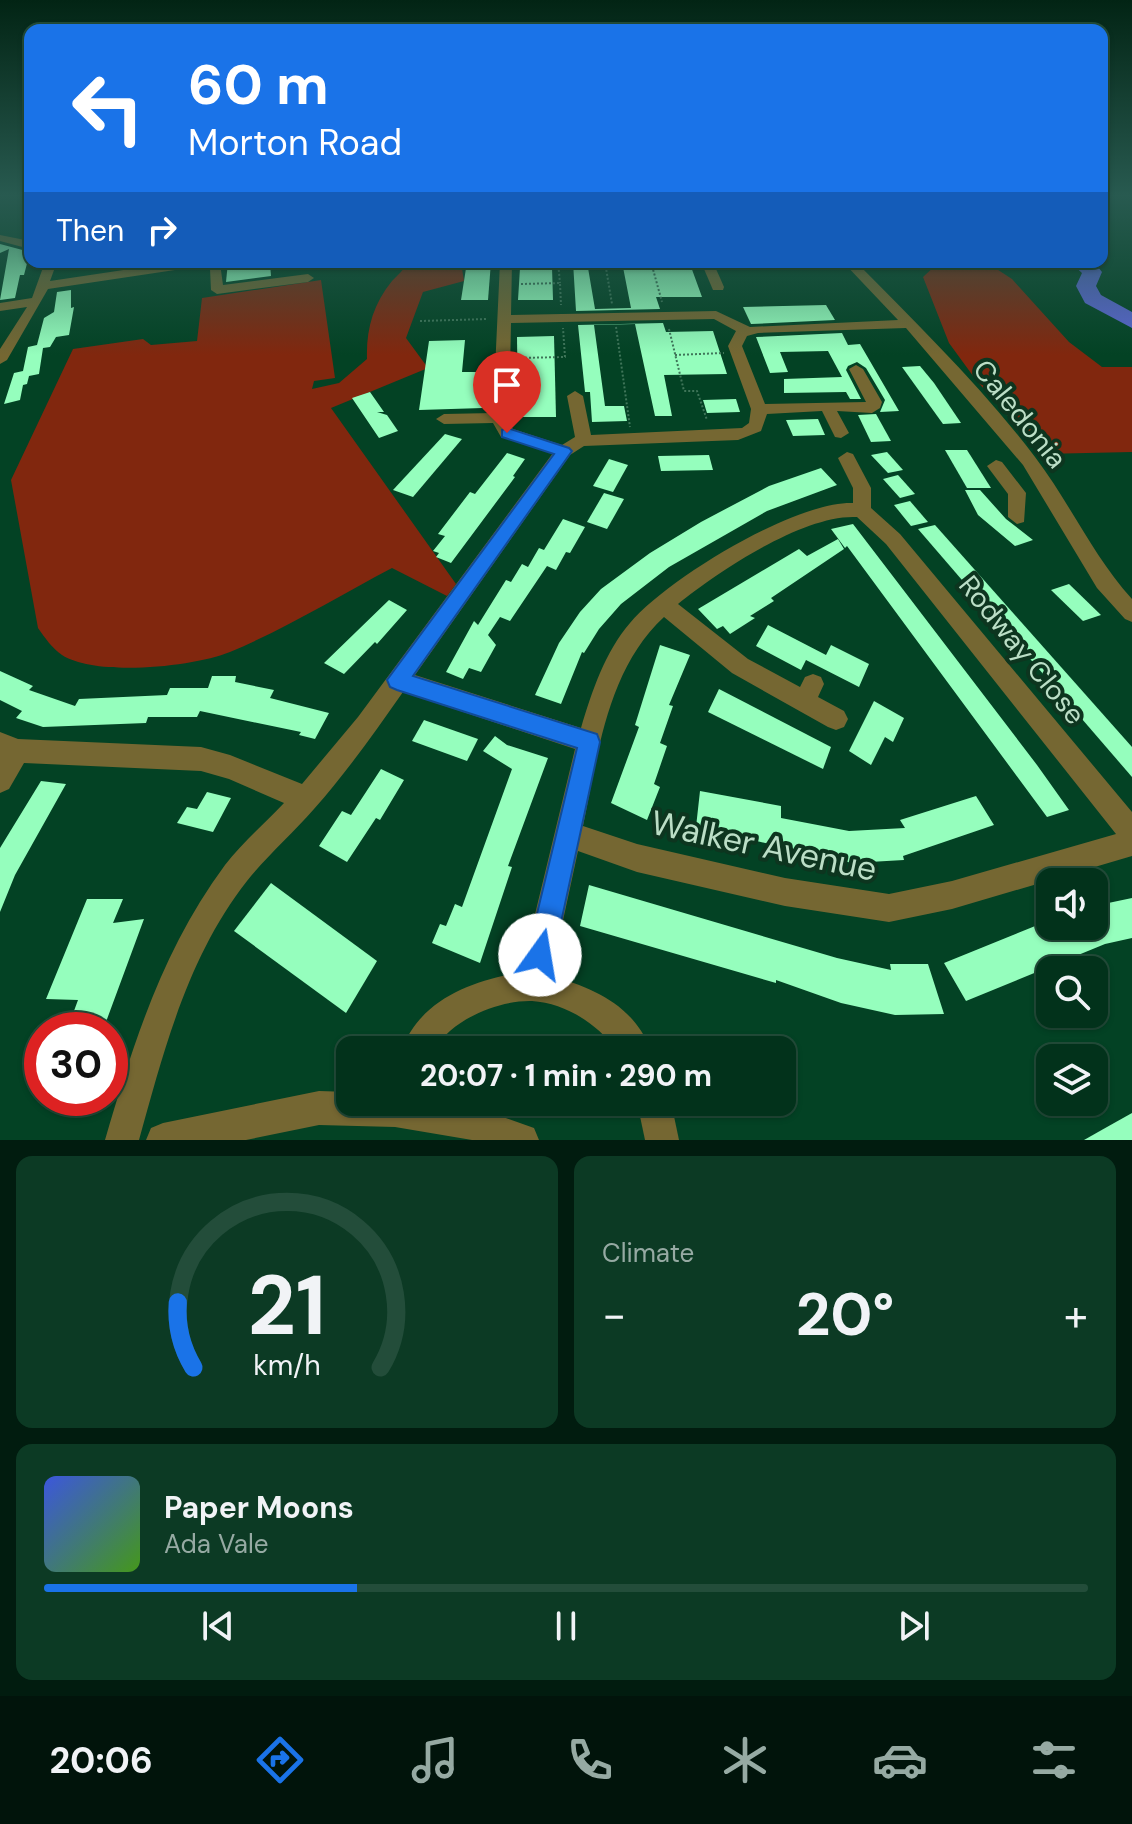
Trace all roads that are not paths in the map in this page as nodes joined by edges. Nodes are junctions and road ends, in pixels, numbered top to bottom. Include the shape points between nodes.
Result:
1 (49, 268) edge
2 (176, 268) edge
3 (216, 268) edge
4 (506, 268) edge
5 (710, 268) edge
6 (855, 268) edge
7 (308, 278) dead end
8 (44, 286) junction
9 (718, 287) dead end
10 (37, 301) junction
11 (0, 307) edge
12 (505, 319) junction
13 (910, 324) junction
14 (747, 331) junction
15 (0, 360) edge
16 (856, 369) dead end
17 (575, 396) dead end
18 (827, 406) junction
19 (759, 409) junction
20 (502, 418) junction
21 (444, 419) dead end
22 (841, 433) dead end
23 (584, 441) junction
24 (564, 451) junction
25 (847, 458) dead end
26 (996, 466) dead end
27 (1017, 493) junction
28 (1054, 497) junction
29 (862, 510) junction
30 (1017, 517) dead end
31 (664, 605) junction
32 (1132, 613) edge
33 (397, 680) junction
34 (836, 719) dead end
35 (589, 742) junction
36 (9, 748) edge
37 (0, 780) edge
38 (306, 799) junction
39 (1132, 833) edge
40 (569, 834) junction
41 (1132, 843) edge
42 (533, 986) junction
43 (425, 1036) edge
44 (626, 1036) edge
45 (336, 1108) edge
46 (445, 1116) edge
47 (657, 1116) edge
48 (122, 1140) edge
49 (163, 1140) edge
50 (522, 1140) edge
51 (662, 1140) edge

1 - 8 street
2 - 8 street
3 - 7 street via 217,290
4 - 12 street
5 - 9 street
6 - 13 street, Caledonia
8 - 10 street
10 - 11 street
10 - 15 street
12 - 14 street via 716,315
12 - 20 street
13 - 14 street
13 - 28 street, Caledonia
14 - 19 street via 737,337 738,353
16 - 18 street via 875,406
17 - 23 street
18 - 19 street
18 - 22 street
19 - 23 street via 753,430 738,435
20 - 21 street
20 - 24 street via 507,433
23 - 24 street
24 - 33 street
25 - 29 street via 862,488
26 - 27 street
27 - 28 street
27 - 30 street
28 - 32 street, Caledonia via 1104,582
29 - 31 street via 822,512 788,526
29 - 39 street, Rodway Close via 893,539
31 - 34 street via 722,653 809,693
31 - 35 street via 618,657
33 - 35 street
33 - 38 street
35 - 40 street
36 - 37 street
36 - 38 street via 201,759
38 - 48 street via 237,872 185,954 150,1041
40 - 41 street, Walker Avenue via 637,858 785,892 889,908
40 - 42 street
42 - 43 street via 508,988 457,1010
42 - 44 street via 592,1004
45 - 49 street
46 - 50 street
47 - 51 street

